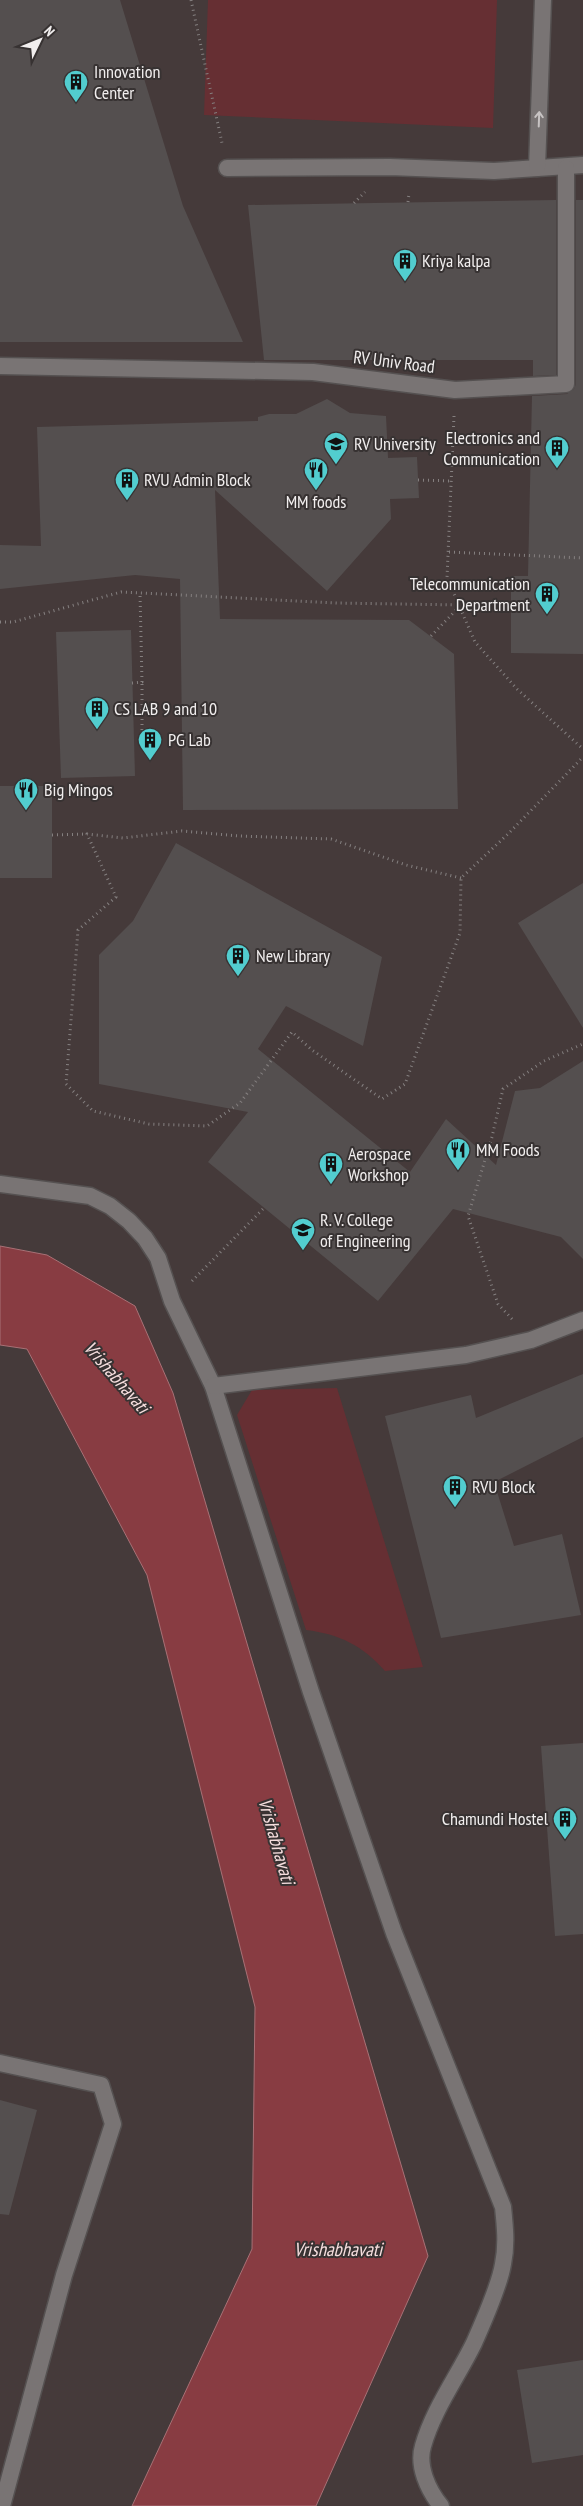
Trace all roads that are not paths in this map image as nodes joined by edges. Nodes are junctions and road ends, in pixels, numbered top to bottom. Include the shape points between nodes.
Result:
1 (543, 0) edge
2 (583, 165) edge
3 (227, 168) road end
4 (537, 168) junction
5 (566, 168) junction
6 (0, 366) edge
7 (0, 1184) edge
8 (583, 1320) edge
9 (213, 1386) junction
10 (0, 2063) edge
11 (2, 2506) edge
12 (441, 2506) edge

4 -> 1 lane
2 - 5 lane
3 - 4 lane via 390,167 494,171
4 - 5 lane
5 - 6 lane, RV Univ Road via 566,384 454,390 313,372
7 - 9 lane via 90,1196 129,1221 158,1258 172,1301
8 - 9 lane via 531,1340 466,1355
9 - 12 lane via 311,1692 394,1933 502,2207 506,2234 503,2265 474,2342 422,2447 427,2484
10 - 11 lane via 100,2085 113,2124 64,2276

